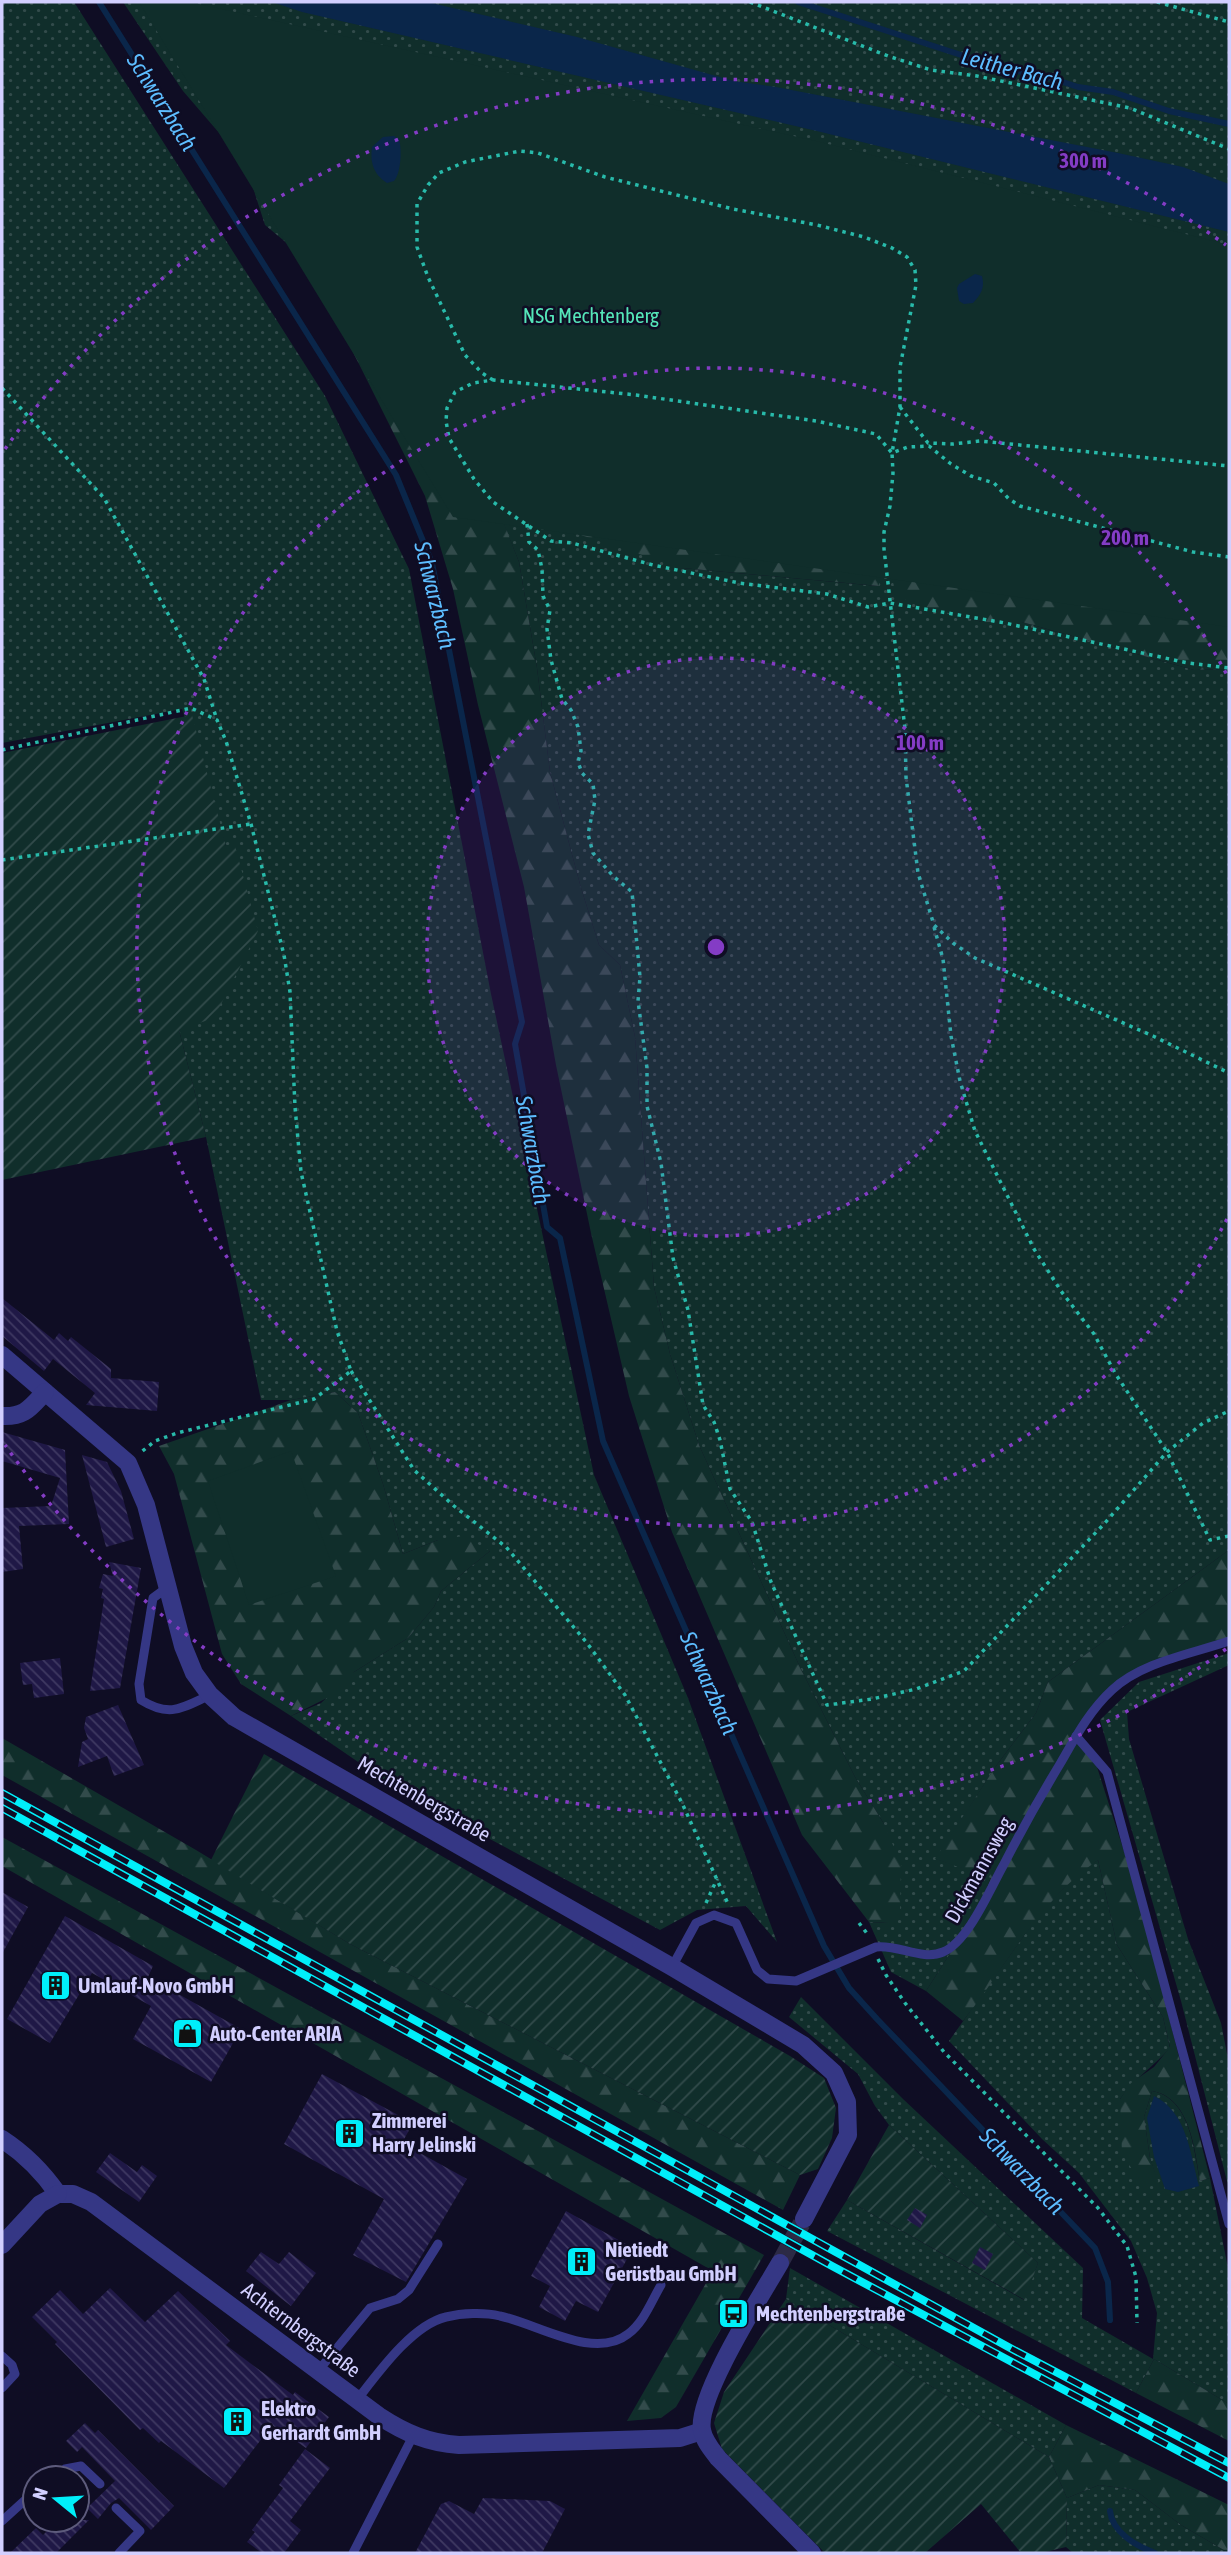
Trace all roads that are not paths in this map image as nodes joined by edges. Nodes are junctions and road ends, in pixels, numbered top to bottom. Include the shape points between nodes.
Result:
1 (2, 1354) edge
2 (46, 1392) junction
3 (2, 1416) edge
4 (168, 1587) junction
5 (1229, 1641) edge
6 (210, 1695) junction
7 (1076, 1736) junction
8 (672, 1967) junction
9 (2, 2139) edge
10 (58, 2194) junction
11 (804, 2219) tunnel mouth
12 (1229, 2224) edge
13 (438, 2244) dead end
14 (2, 2245) edge
15 (780, 2263) tunnel mouth
16 (661, 2286) dead end
17 (2, 2356) edge
18 (318, 2371) junction
19 (2, 2388) edge
20 (357, 2400) junction
21 (702, 2431) junction
22 (413, 2436) junction
23 (91, 2475) edge
24 (100, 2484) dead end
25 (21, 2503) edge
26 (116, 2508) dead end
27 (2, 2521) edge
28 (119, 2553) edge
29 (353, 2553) edge
30 (812, 2553) edge

1 - 2 street, Mechtenbergstraße
2 - 3 street via 18,1417
2 - 4 street, Mechtenbergstraße via 128,1463 146,1504
4 - 6 street, Mechtenbergstraße via 183,1646
4 - 6 lane via 153,1598 139,1684 141,1700 156,1710 179,1709
5 - 7 lane, Dickmannsweg via 1129,1678 1102,1701
6 - 8 street, Mechtenbergstraße via 265,1736
7 - 8 lane, Dickmannsweg via 958,1943 935,1955 886,1946 871,1949 800,1979 784,1981 768,1979 757,1970 736,1923 714,1915 702,1918 691,1930
7 - 12 lane via 1107,1772
8 - 11 street, Mechtenbergstraße via 803,2045 834,2073 847,2102 848,2135
9 - 10 street via 45,2174
10 - 14 street via 40,2204
10 - 18 street, Achternbergstraße via 73,2194 90,2202
13 - 18 lane via 409,2290 398,2299 370,2308
15 - 21 street via 713,2382 701,2417
16 - 20 lane via 641,2321 627,2336 612,2342 560,2337 498,2315 445,2317 423,2328
17 - 19 lane via 15,2374
18 - 20 street, Achternbergstraße
20 - 22 street, Achternbergstraße
21 - 22 street, Achternbergstraße via 680,2438 458,2445
21 - 30 street via 718,2458
22 - 29 lane
23 - 24 lane
25 - 27 lane
26 - 28 lane via 141,2531

